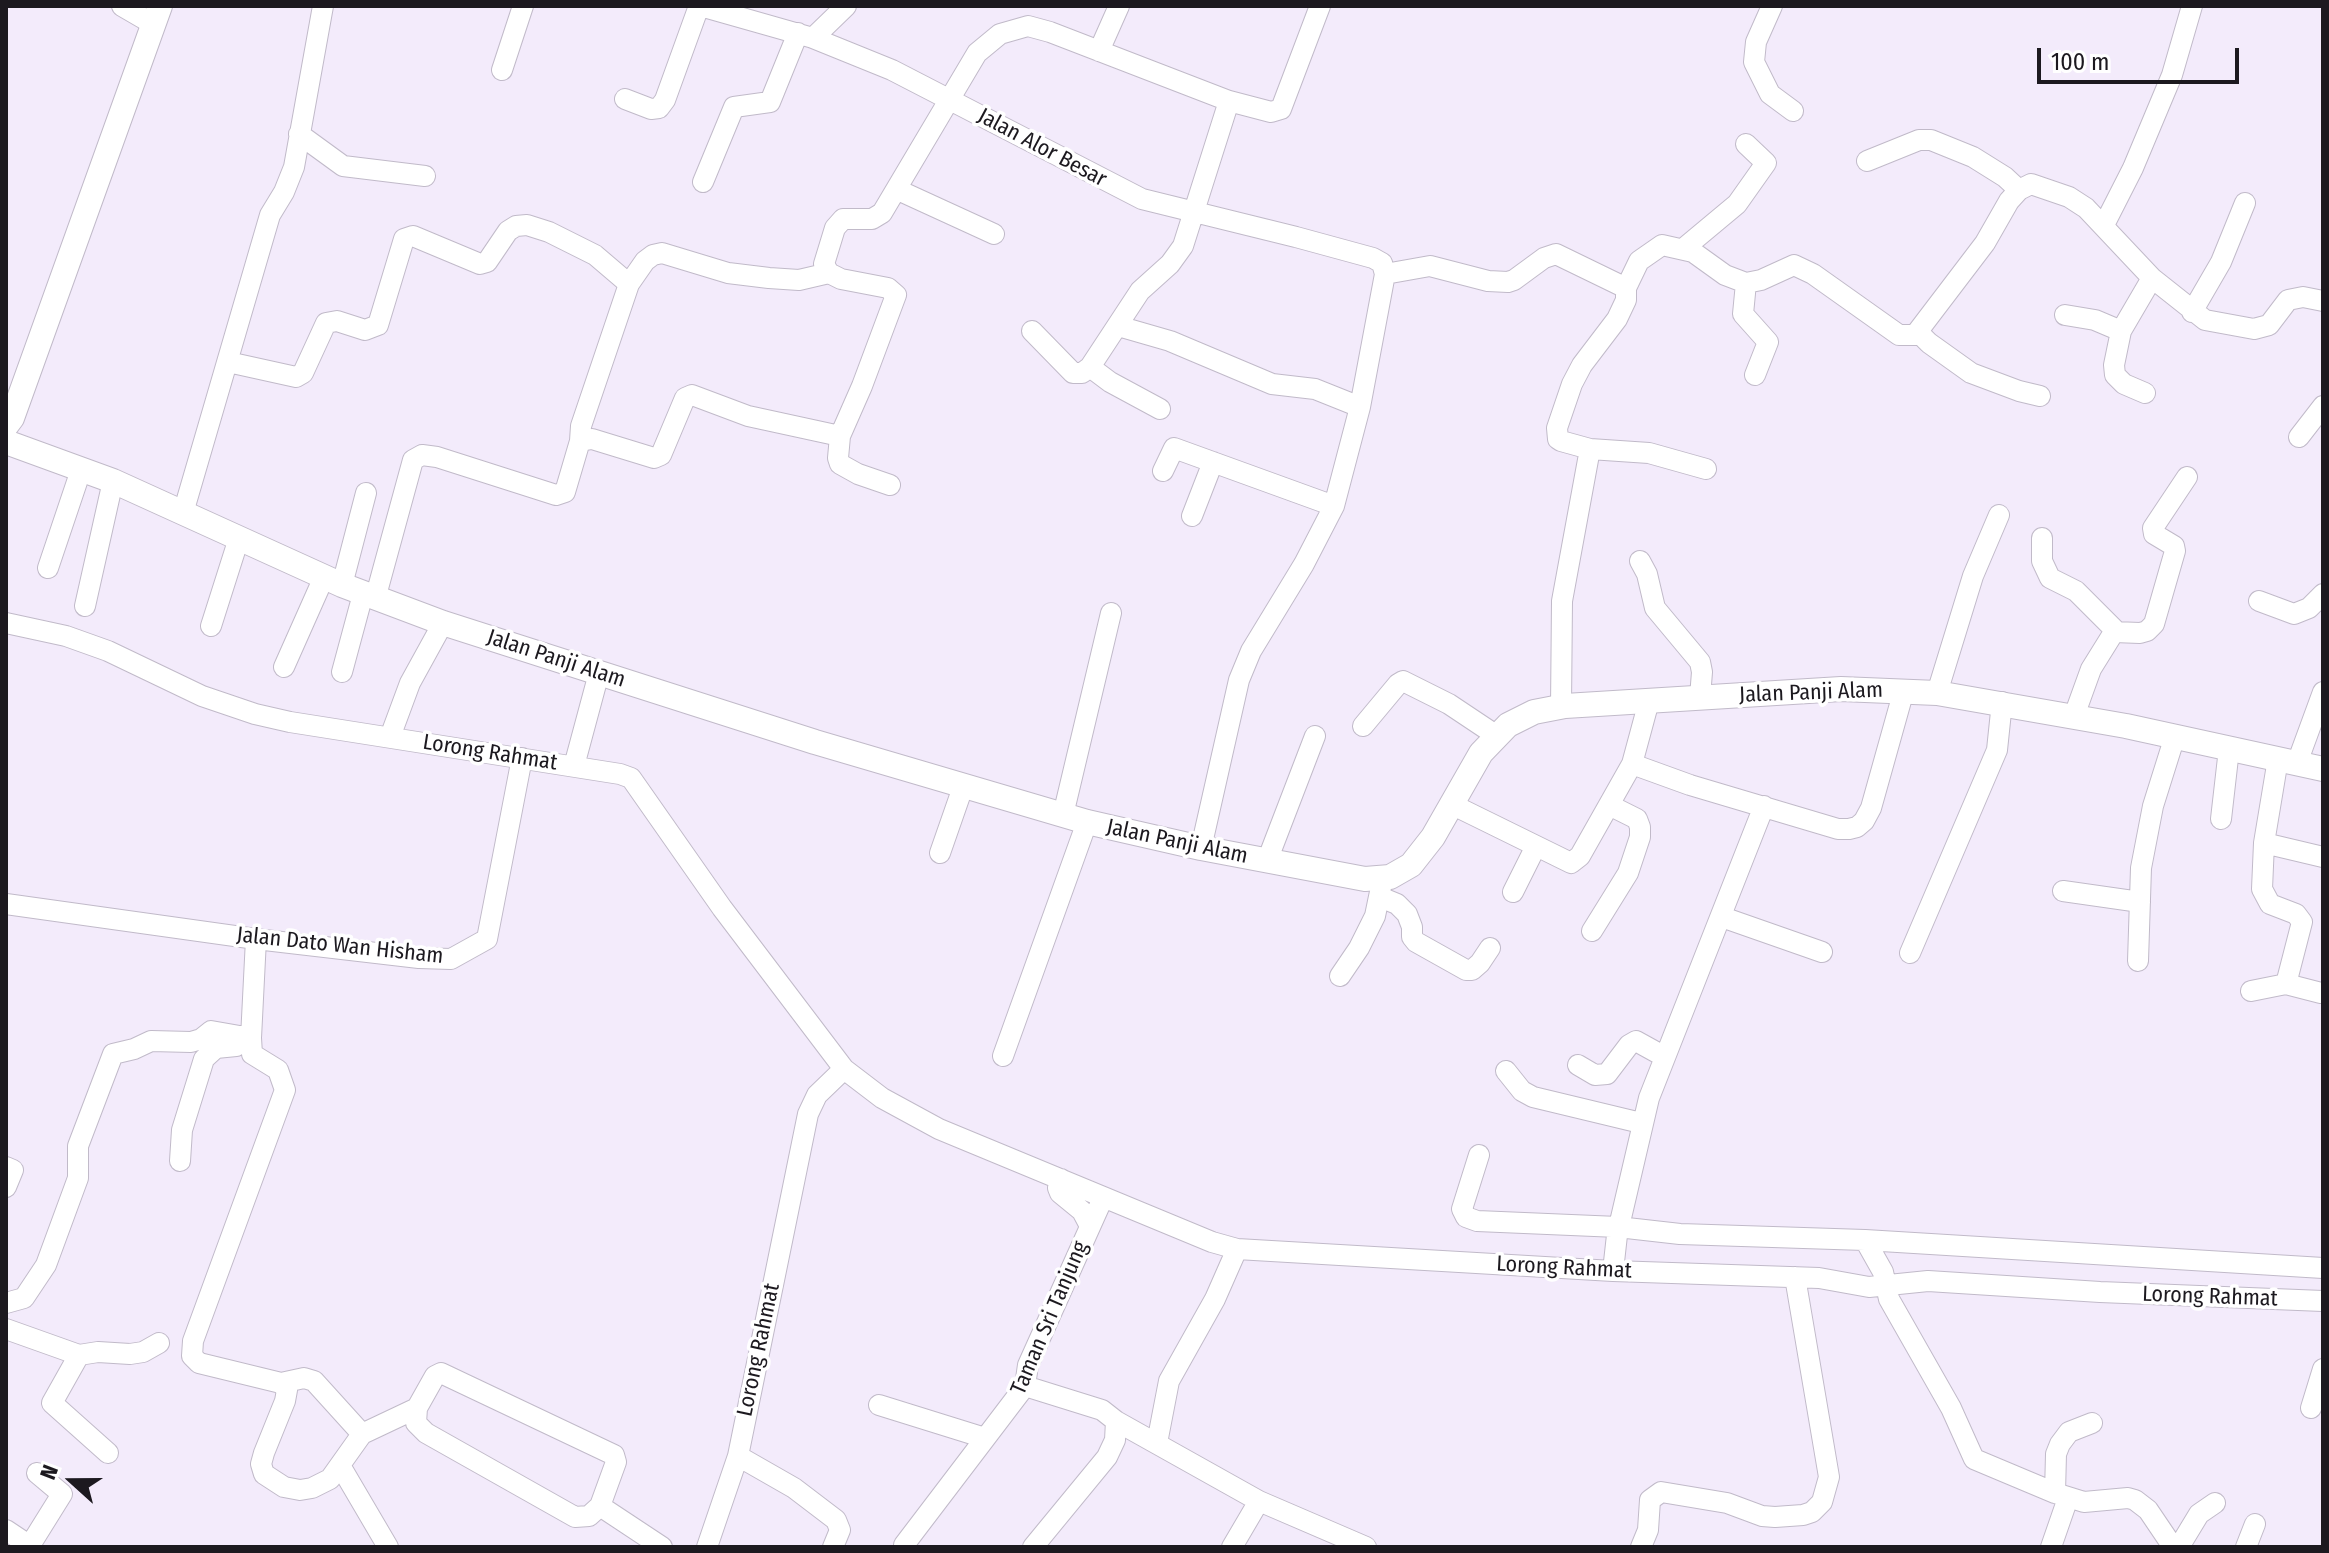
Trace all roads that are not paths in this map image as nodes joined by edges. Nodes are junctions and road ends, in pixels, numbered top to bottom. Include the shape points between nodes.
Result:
1 (122, 6) edge
2 (323, 6) edge
3 (523, 6) edge
4 (699, 6) edge
5 (846, 6) edge
6 (1119, 6) edge
7 (1320, 6) edge
8 (1772, 6) edge
9 (2192, 6) edge
10 (157, 15) edge
11 (806, 36) junction
12 (1099, 51) junction
13 (502, 70) dead end
14 (625, 99) dead end
15 (949, 99) junction
16 (1229, 101) junction
17 (1793, 111) dead end
18 (299, 134) junction
19 (1746, 144) dead end
20 (1867, 161) dead end
21 (425, 176) dead end
22 (703, 182) dead end
23 (898, 190) junction
24 (2019, 190) junction
25 (2245, 203) dead end
26 (1194, 214) junction
27 (2104, 225) junction
28 (994, 234) dead end
29 (1683, 249) junction
30 (829, 273) junction
31 (1385, 274) junction
32 (2152, 278) junction
33 (1746, 283) junction
34 (629, 284) junction
35 (1626, 288) junction
36 (2323, 301) edge
37 (2192, 312) junction
38 (2065, 315) dead end
39 (1118, 326) junction
40 (1032, 331) dead end
41 (2121, 331) junction
42 (1919, 333) junction
43 (228, 362) junction
44 (1090, 367) junction
45 (1755, 375) dead end
46 (2145, 393) dead end
47 (2040, 396) dead end
48 (2323, 406) edge
49 (1360, 407) junction
50 (1160, 409) dead end
51 (6, 426) edge
52 (840, 436) junction
53 (2299, 437) dead end
54 (580, 441) junction
55 (6, 442) edge
56 (1590, 449) junction
57 (1213, 462) junction
58 (1706, 469) dead end
59 (81, 470) junction
60 (1163, 471) dead end
61 (2187, 477) dead end
62 (113, 481) junction
63 (890, 485) dead end
64 (366, 493) dead end
65 (1334, 506) junction
66 (183, 513) junction
67 (1999, 515) dead end
68 (1192, 516) dead end
69 (239, 538) junction
70 (2042, 538) dead end
71 (1640, 561) dead end
72 (48, 568) dead end
73 (351, 589) junction
74 (2323, 594) edge
75 (2259, 601) dead end
76 (85, 606) dead end
77 (1111, 613) dead end
78 (6, 623) edge
79 (443, 623) junction
80 (211, 626) dead end
81 (2116, 631) junction
82 (284, 667) dead end
83 (342, 672) dead end
84 (599, 673) junction
85 (1904, 690) junction
86 (2323, 692) edge
87 (1937, 693) junction
88 (1700, 697) junction
89 (1649, 701) junction
90 (2002, 702) junction
91 (1561, 707) junction
92 (2074, 716) junction
93 (1363, 726) dead end
94 (1315, 736) dead end
95 (1497, 736) junction
96 (2175, 736) junction
97 (390, 737) junction
98 (2229, 749) junction
99 (522, 758) junction
100 (2288, 761) junction
101 (1632, 764) junction
102 (574, 766) junction
103 (2323, 769) edge
104 (963, 787) junction
105 (1451, 804) junction
106 (1609, 805) junction
107 (1764, 806) junction
108 (1063, 815) junction
109 (2221, 819) dead end
110 (1087, 822) junction
111 (2264, 843) junction
112 (1536, 846) junction
113 (1201, 848) junction
114 (940, 853) dead end
115 (2323, 857) edge
116 (1267, 861) junction
117 (1381, 888) junction
118 (2063, 891) dead end
119 (1513, 892) dead end
120 (2140, 902) junction
121 (6, 904) edge
122 (1722, 917) junction
123 (1592, 931) dead end
124 (256, 939) junction
125 (1490, 948) dead end
126 (1822, 952) dead end
127 (1910, 953) dead end
128 (2138, 961) dead end
129 (1340, 976) dead end
130 (2286, 984) junction
131 (2251, 991) dead end
132 (2321, 993) edge
133 (246, 1037) junction
134 (1003, 1056) dead end
135 (1665, 1057) junction
136 (1578, 1065) dead end
137 (844, 1069) junction
138 (1506, 1071) dead end
139 (1641, 1123) junction
140 (1479, 1155) dead end
141 (180, 1161) dead end
142 (6, 1167) edge
143 (1061, 1179) junction
144 (6, 1187) edge
145 (1103, 1198) junction
146 (1090, 1226) junction
147 (1618, 1231) junction
148 (1867, 1244) junction
149 (1237, 1249) junction
150 (1614, 1264) junction
151 (2323, 1268) edge
152 (1795, 1277) junction
153 (1883, 1277) junction
154 (2323, 1301) edge
155 (6, 1303) edge
156 (6, 1329) edge
157 (159, 1343) dead end
158 (79, 1355) junction
159 (2323, 1369) edge
160 (281, 1383) junction
161 (1025, 1386) junction
162 (879, 1405) dead end
163 (417, 1408) junction
164 (2311, 1408) dead end
165 (1116, 1421) junction
166 (2092, 1423) dead end
167 (362, 1434) junction
168 (985, 1438) junction
169 (1157, 1443) junction
170 (108, 1453) dead end
171 (738, 1456) junction
172 (341, 1467) junction
173 (37, 1473) dead end
174 (2062, 1496) junction
175 (1259, 1501) junction
176 (2215, 1503) dead end
177 (600, 1506) junction
178 (2255, 1524) dead end
179 (6, 1530) edge
180 (30, 1546) edge
181 (904, 1546) edge
182 (388, 1547) edge
183 (662, 1547) edge
184 (707, 1547) edge
185 (833, 1547) edge
186 (1033, 1547) edge
187 (1232, 1547) edge
188 (1366, 1547) edge
189 (1641, 1547) edge
190 (2051, 1547) edge
191 (2176, 1547) edge
192 (2246, 1547) edge

1 - 10 street
2 - 18 street
3 - 13 street
4 - 11 street, Jalan Alor Besar
4 - 14 street via 659,108
5 - 11 street
6 - 12 street
7 - 16 street via 1281,109 1271,112
8 - 17 street via 1756,42 1754,62 1770,94
9 - 27 street via 2172,75
10 - 51 main road
11 - 15 street, Jalan Alor Besar
11 - 22 street via 770,102 734,107
12 - 15 street via 1028,26 1000,34 977,53
12 - 16 street
15 - 23 street
15 - 26 street, Jalan Alor Besar via 1112,185
16 - 26 street
18 - 21 street via 343,166
18 - 43 street via 294,167 270,215
19 - 29 street via 1766,163 1737,204
20 - 24 street via 1931,140 1973,157
23 - 28 street
23 - 30 street via 882,213 872,219 843,219 835,228 824,264
24 - 27 street via 2036,184 2069,197
24 - 42 street
25 - 37 street via 2221,262
26 - 31 street, Jalan Alor Besar via 1373,258 1382,263
26 - 39 street via 1183,246 1140,291
27 - 32 street
29 - 33 street
29 - 35 street via 1657,247 1639,261
30 - 34 street via 799,280 728,273 662,253 645,261
30 - 52 street via 888,288 896,295
31 - 35 street via 1430,266 1508,282 1556,254
31 - 49 street
32 - 37 street
32 - 41 street
33 - 42 street via 1799,266 1899,335
33 - 45 street via 1743,314 1768,342
34 - 43 street via 595,255 527,225 508,231 487,262 480,264 413,236 404,239 378,325 365,330 326,323 303,373 296,377
34 - 54 street
35 - 56 street via 1622,309 1572,384 1557,428 1561,441
36 - 37 street via 2288,300 2269,325 2254,329 2210,322
38 - 41 street
39 - 44 street
39 - 49 street via 1170,341 1272,384 1315,389
40 - 44 street via 1073,373
41 - 46 street via 2113,371 2124,384
42 - 47 street via 1971,373
43 - 66 street
44 - 50 street
48 - 53 street
49 - 65 street
52 - 54 street via 748,416 692,395 685,398 661,455 654,458 592,439
52 - 63 street via 840,464
54 - 73 street via 565,492 556,495 437,457 413,460
55 - 59 main road, Jalan Panji Alam
56 - 58 street via 1649,453
56 - 91 street via 1562,601
57 - 60 street via 1174,448
57 - 65 street
57 - 68 street
59 - 62 main road, Jalan Panji Alam
59 - 72 street
61 - 81 street via 2153,528 2175,551 2154,624 2140,633
62 - 66 main road, Jalan Panji Alam
62 - 76 street
64 - 73 street
65 - 113 street via 1239,680
66 - 69 main road, Jalan Panji Alam
67 - 87 street via 1973,576
69 - 73 main road, Jalan Panji Alam
69 - 80 street
70 - 81 street via 2042,561 2050,578 2076,591
71 - 88 street via 1655,608 1700,662
73 - 79 main road, Jalan Panji Alam
73 - 82 street
73 - 83 street
74 - 75 street via 2294,614
77 - 108 street
78 - 97 street, Lorong Rahmat via 94,646 202,696 255,714
79 - 84 main road, Jalan Panji Alam
79 - 97 street via 410,683
81 - 92 street via 2091,669
84 - 102 street
84 - 104 main road, Jalan Panji Alam
85 - 87 main road, Jalan Panji Alam
85 - 88 main road, Jalan Panji Alam
85 - 107 street via 1871,808 1857,827 1838,829
86 - 100 street
87 - 90 main road, Jalan Panji Alam
88 - 89 main road, Jalan Panji Alam
89 - 91 main road, Jalan Panji Alam
89 - 101 street
90 - 92 main road, Jalan Panji Alam
90 - 127 street via 1997,750
91 - 95 main road, Jalan Panji Alam via 1519,718
92 - 96 main road, Jalan Panji Alam
93 - 95 street via 1403,681
94 - 116 street
95 - 105 main road, Jalan Panji Alam
96 - 98 main road, Jalan Panji Alam
96 - 120 street via 2153,806
97 - 99 street, Lorong Rahmat
98 - 100 main road, Jalan Panji Alam
98 - 109 street
99 - 102 street, Lorong Rahmat
99 - 124 street, Jalan Dato Wan Hisham via 487,939 451,959
100 - 103 main road, Jalan Panji Alam
100 - 111 street
101 - 106 street
101 - 107 street
102 - 137 street, Lorong Rahmat via 631,778
104 - 108 main road, Jalan Panji Alam
104 - 114 street
105 - 112 street
105 - 117 main road, Jalan Panji Alam via 1423,852
106 - 112 street via 1574,863
106 - 123 street via 1637,819 1640,837 1628,873
107 - 122 street
108 - 110 main road, Jalan Panji Alam
110 - 113 main road, Jalan Panji Alam
110 - 134 street
111 - 115 street
111 - 130 street via 2262,889 2270,904 2296,914 2302,922
112 - 119 street
113 - 116 main road, Jalan Panji Alam
116 - 117 main road, Jalan Panji Alam via 1365,879
117 - 125 street via 1407,914 1416,942 1466,970 1480,963
117 - 129 street via 1375,916
118 - 120 street
120 - 128 street
121 - 124 street, Jalan Dato Wan Hisham
122 - 126 street
122 - 135 street
124 - 133 street
130 - 131 street
130 - 132 street
133 - 141 street via 236,1046 216,1048 204,1059 182,1130
133 - 155 street via 211,1031 191,1042 151,1041 113,1054 78,1146 78,1178 46,1265 24,1298
133 - 160 street via 252,1054 278,1070 285,1090 193,1341 192,1356 199,1363
135 - 136 street via 1636,1041 1607,1074 1595,1075
135 - 139 street
137 - 143 street, Lorong Rahmat via 882,1098 939,1129
137 - 171 street, Lorong Rahmat via 817,1095 808,1114
138 - 139 street via 1533,1097
139 - 147 street
140 - 147 street via 1462,1209 1470,1220
142 - 144 street via 13,1170
143 - 145 street, Lorong Rahmat
143 - 146 street via 1060,1193 1082,1211
145 - 146 street, Taman Sri Tanjung
145 - 149 street, Lorong Rahmat
146 - 161 street, Taman Sri Tanjung via 1028,1365
147 - 148 street
147 - 150 street
148 - 151 street
148 - 153 street
149 - 150 street, Lorong Rahmat
149 - 169 street via 1169,1381
150 - 152 street, Lorong Rahmat
152 - 153 street, Lorong Rahmat via 1869,1287
152 - 189 street via 1829,1477 1822,1502 1803,1515 1775,1517 1661,1492 1650,1500
153 - 154 street, Lorong Rahmat
153 - 174 street via 1893,1308 1974,1459
156 - 158 street
157 - 158 street via 130,1354
158 - 170 street via 52,1403
159 - 164 street
160 - 167 street via 314,1381
160 - 172 street via 287,1390 285,1401 264,1453 264,1474 300,1490 330,1479
161 - 165 street via 1102,1410
161 - 168 street, Taman Sri Tanjung
162 - 168 street
163 - 167 street
163 - 177 street via 416,1423 426,1433 575,1517 589,1516
163 - 177 street via 441,1373 608,1450 616,1462
165 - 169 street
165 - 186 street via 1107,1457
166 - 174 street via 2069,1432 2060,1444 2056,1459
167 - 172 street
168 - 181 street, Taman Sri Tanjung
169 - 175 street
171 - 184 street, Lorong Rahmat
171 - 185 street via 836,1520 840,1530
172 - 182 street
173 - 180 street via 62,1494
174 - 190 street
174 - 191 street via 2089,1502 2135,1500
175 - 187 street
175 - 188 street
176 - 191 street via 2199,1514
177 - 183 street
178 - 192 street
179 - 180 street

